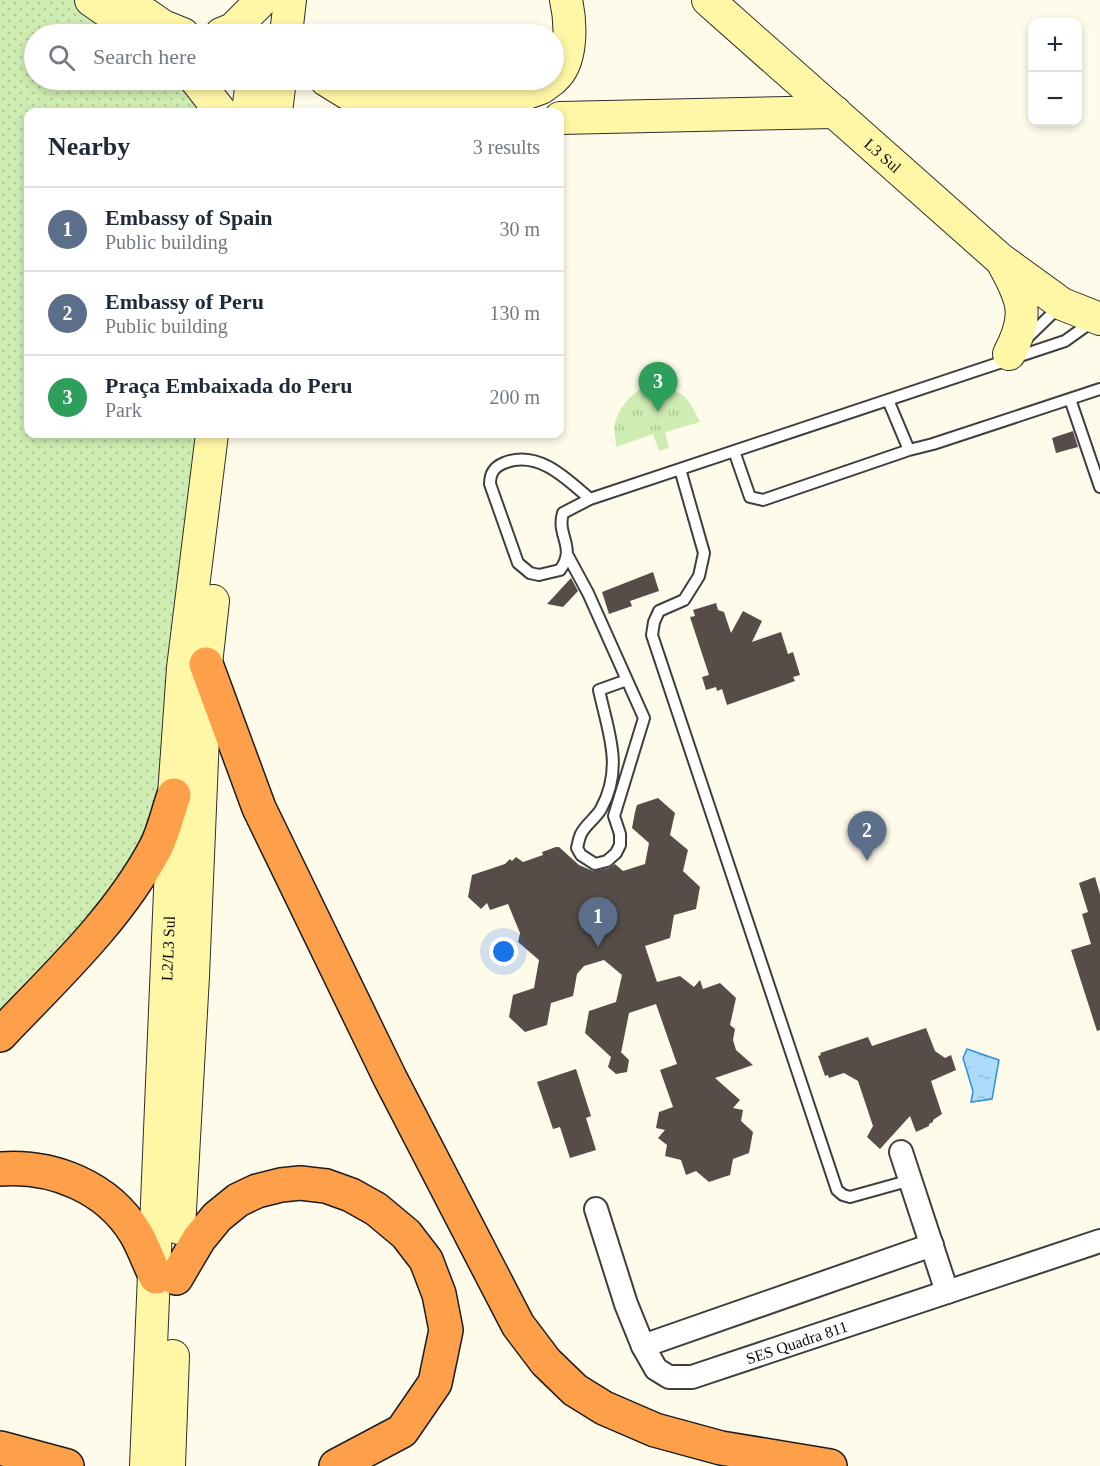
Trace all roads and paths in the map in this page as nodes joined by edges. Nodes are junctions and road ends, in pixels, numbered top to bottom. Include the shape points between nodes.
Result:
1 (92, 0) edge
2 (125, 0) edge
3 (566, 0) edge
4 (708, 0) edge
5 (275, 1) edge
6 (127, 24) edge
7 (160, 24) edge
8 (240, 24) edge
9 (262, 24) edge
10 (283, 24) edge
11 (293, 24) edge
12 (564, 60) edge
13 (204, 90) edge
14 (251, 90) edge
15 (279, 90) edge
16 (342, 90) edge
17 (535, 90) edge
18 (218, 108) edge
19 (248, 108) edge
20 (276, 108) edge
21 (835, 112) junction
22 (564, 117) edge
23 (1000, 259) junction
24 (1062, 304) junction
25 (1098, 319) edge
26 (1004, 359) junction
27 (1100, 389) edge
28 (1070, 399) junction
29 (888, 400) junction
30 (212, 438) edge
31 (233, 438) edge
32 (909, 450) junction
33 (734, 451) junction
34 (680, 469) junction
35 (1100, 487) edge
36 (590, 499) junction
37 (568, 556) junction
38 (206, 664) junction
39 (627, 680) junction
40 (630, 763) junction
41 (615, 766) junction
42 (174, 795) junction
43 (600, 810) junction
44 (614, 816) junction
45 (0, 1035) edge
46 (901, 1152) dead end
47 (0, 1169) edge
48 (911, 1180) junction
49 (596, 1209) dead end
50 (1100, 1241) edge
51 (932, 1245) junction
52 (166, 1277) junction
53 (948, 1292) junction
54 (643, 1346) junction
55 (0, 1448) edge
56 (0, 1465) edge
57 (54, 1466) edge
58 (67, 1466) edge
59 (146, 1466) edge
60 (169, 1466) edge
61 (336, 1466) edge
62 (830, 1466) edge

1 - 6 main road
2 - 7 main road
3 - 12 main road via 570,18
4 - 21 main road, L3 Sul
5 - 8 main road
5 - 9 main road
5 - 10 main road
5 - 11 main road
13 - 18 main road
14 - 19 main road
15 - 20 main road
16 - 17 main road via 369,99 487,99 516,97
21 - 22 main road
21 - 23 main road, L3 Sul
23 - 24 main road, L3 Sul
23 - 26 main road via 1022,300 1023,310 1018,332
24 - 25 main road, L3 Sul
24 - 26 lane, L3 Sul
25 - 26 lane, L3 Sul via 1065,341
26 - 29 lane, L3 Sul
27 - 28 lane
28 - 32 lane
28 - 35 lane
29 - 32 lane
29 - 33 lane, L3 Sul
30 - 42 main road, L2/L3 Sul via 183,668
31 - 38 main road, L2/L3 Sul
32 - 33 lane via 763,500 750,497
33 - 34 lane, L3 Sul
34 - 36 lane, L3 Sul
34 - 48 lane via 704,553 699,576 684,600 659,611 652,635 837,1190 850,1197
36 - 37 lane, L3 Sul via 563,513 561,526
36 - 37 lane via 542,463 512,459 492,471 490,484 518,563 539,575 560,570
37 - 39 lane
38 - 52 main road, L2/L3 Sul via 193,976
38 - 62 highway via 259,808 370,1037 518,1325 546,1362 575,1390 655,1431 721,1448
39 - 40 lane via 644,718
39 - 41 lane via 599,690
40 - 41 lane
40 - 44 lane
41 - 43 lane
42 - 45 highway via 157,845 136,881 94,935
42 - 52 main road, L2/L3 Sul
43 - 44 lane
43 - 44 lane via 581,834 577,848 595,864 607,861 620,845
46 - 48 street
47 - 52 highway via 23,1168 65,1176 107,1200
48 - 51 street
49 - 54 street, SES Quadra 811
50 - 53 street, SES Quadra 811
51 - 53 street
51 - 54 street
52 - 59 main road, L2/L3 Sul
52 - 60 main road, L2/L3 Sul
52 - 61 highway via 217,1217 238,1200 281,1185 326,1186 351,1195 376,1209 406,1234 426,1260 441,1303 446,1330 435,1383 402,1431
53 - 54 street, SES Quadra 811 via 692,1377 669,1377 656,1369
55 - 58 highway
56 - 57 highway

